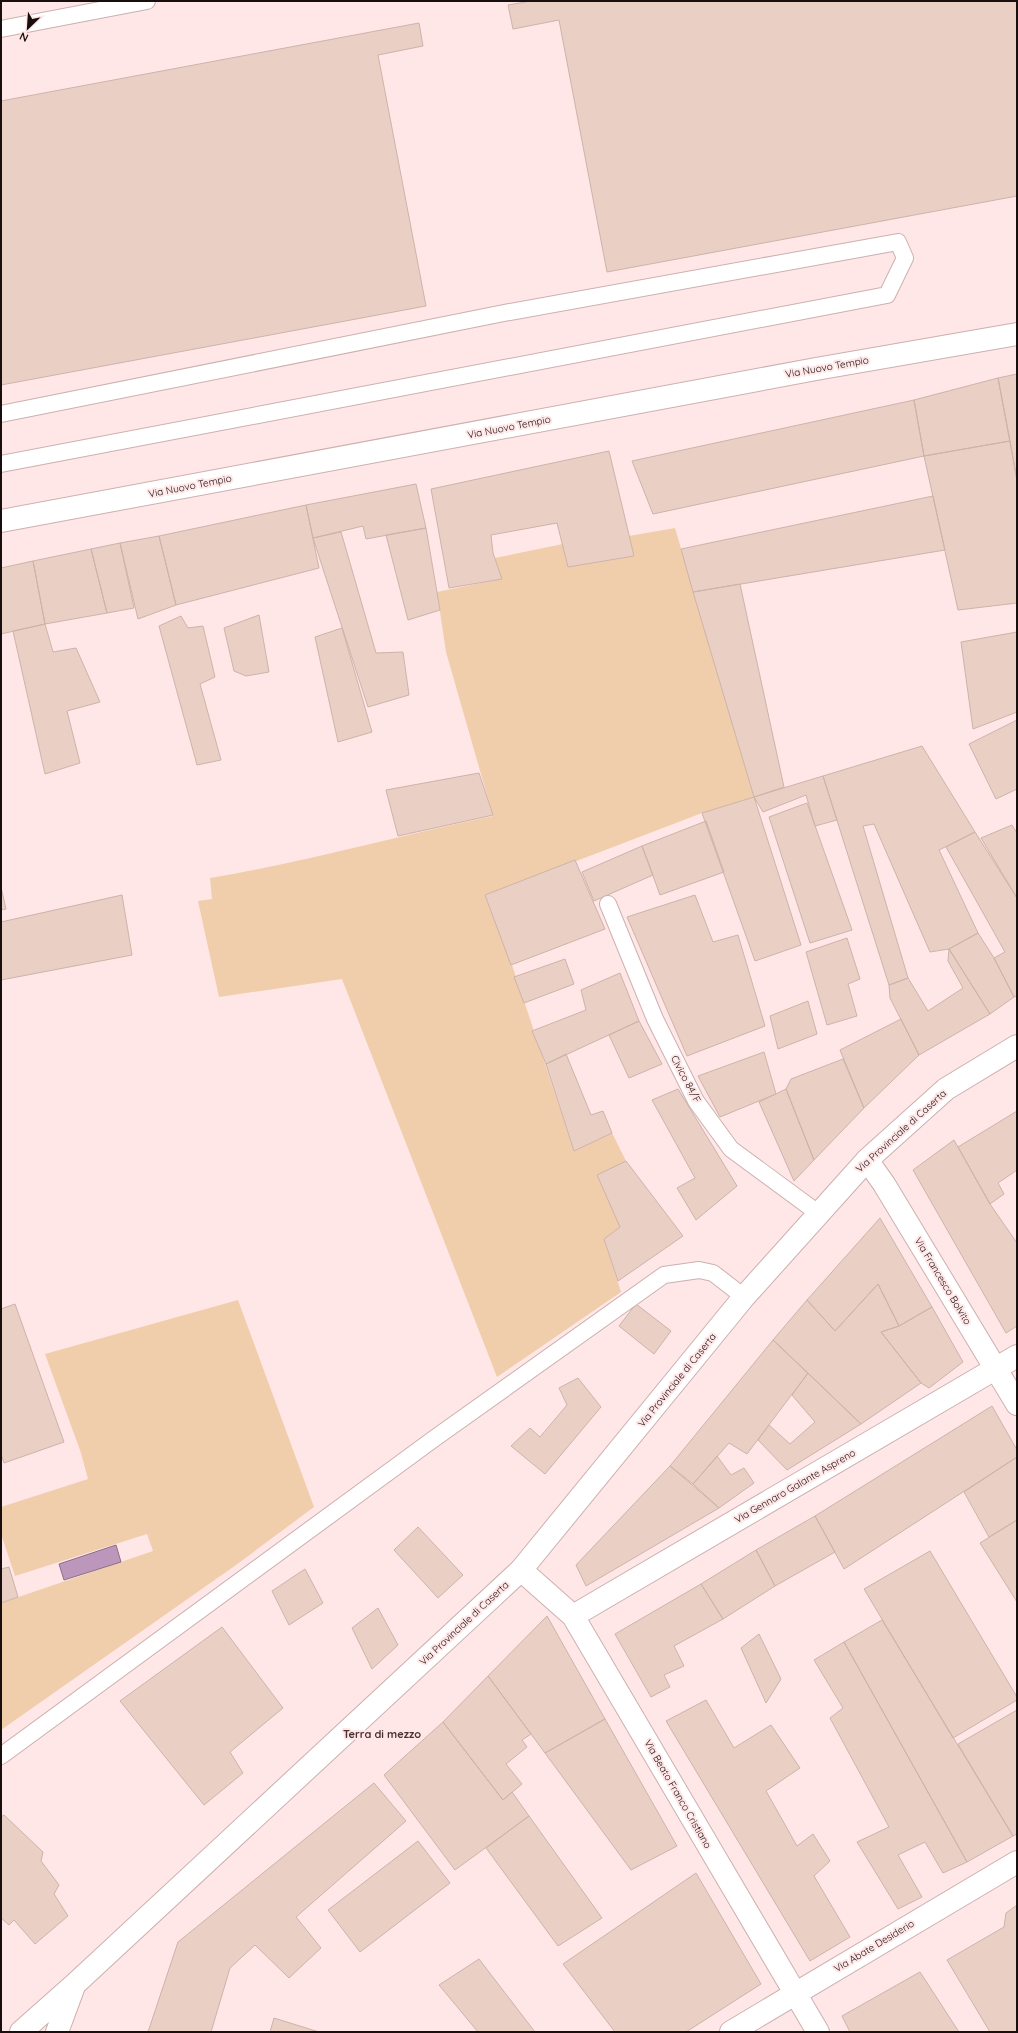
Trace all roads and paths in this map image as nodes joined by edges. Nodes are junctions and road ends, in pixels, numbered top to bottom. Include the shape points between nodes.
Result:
1 (148, 1) edge
2 (1, 29) edge
3 (1017, 334) edge
4 (1, 414) edge
5 (1, 464) edge
6 (1, 521) edge
7 (608, 904) dead end
8 (1017, 1046) edge
9 (866, 1160) junction
10 (818, 1213) junction
11 (744, 1297) junction
12 (1017, 1356) edge
13 (996, 1368) junction
14 (1017, 1404) edge
15 (522, 1570) junction
16 (573, 1616) junction
17 (1, 1756) edge
18 (1017, 1862) edge
19 (74, 1985) junction
20 (795, 1993) junction
21 (20, 2032) edge
22 (57, 2032) edge
23 (731, 2032) edge
24 (818, 2032) edge

1 - 2 lane
3 - 6 street, Via Nuovo Tempio
4 - 5 lane via 504,313 898,242 905,258 887,295
7 - 10 lane, Civico 84/F via 655,1019 696,1102 731,1150
8 - 9 street, Via Provinciale di Caserta via 946,1089
9 - 10 street, Via Provinciale di Caserta
9 - 13 street, Via Francesco Bolvito via 884,1184
10 - 11 street, Via Provinciale di Caserta
11 - 15 street, Via Provinciale di Caserta
11 - 17 lane via 713,1273 698,1270 664,1275 391,1470
12 - 13 street, Via Gennaro Galante Aspreno
13 - 14 street, Via Francesco Bolvito
13 - 16 street, Via Gennaro Galante Aspreno
15 - 16 street, Via Beato Franco Cristiano
15 - 19 street, Via Provinciale di Caserta
16 - 20 street, Via Beato Franco Cristiano
18 - 20 street, Via Abate Desiderio
19 - 21 street, Via Provinciale di Caserta
19 - 22 street
20 - 23 street, Via Abate Desiderio
20 - 24 street, Via Beato Franco Cristiano

